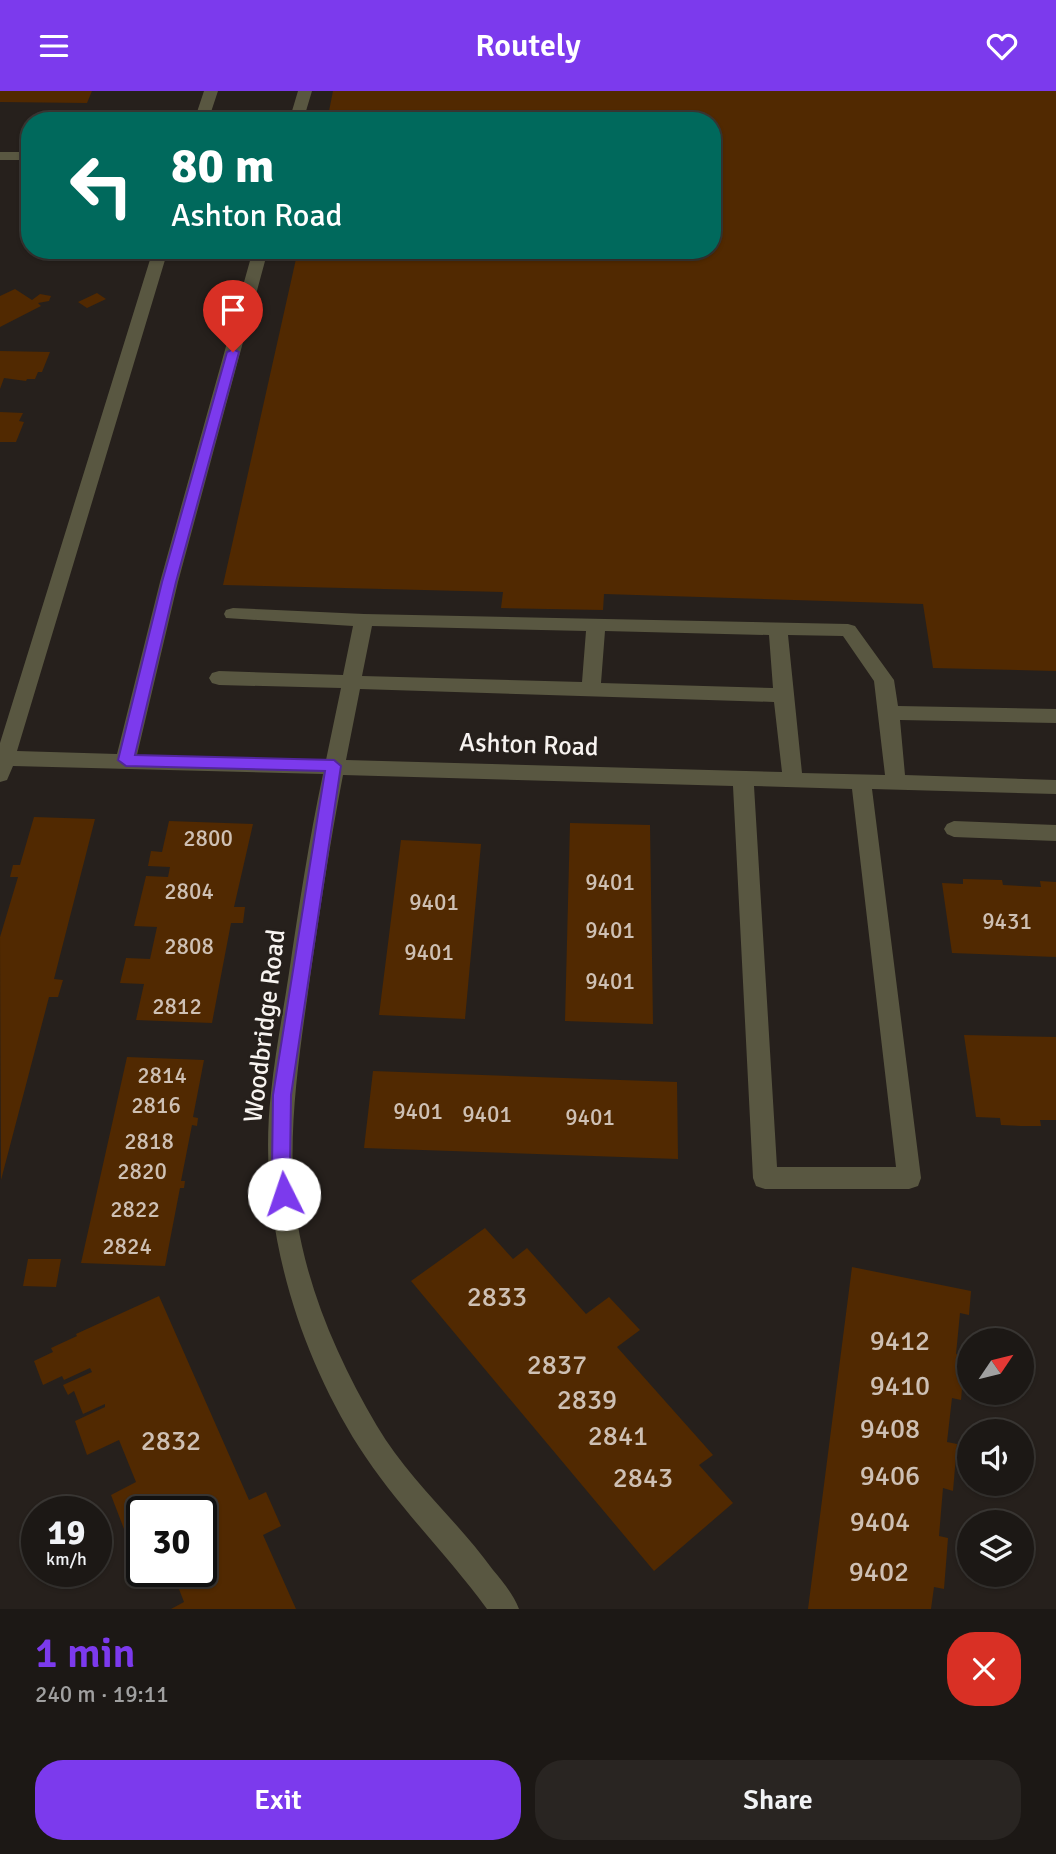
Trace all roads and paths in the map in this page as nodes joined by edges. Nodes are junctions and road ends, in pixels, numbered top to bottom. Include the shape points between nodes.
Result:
1 (211, 91) edge
2 (304, 91) edge
3 (204, 112) edge
4 (298, 112) edge
5 (0, 156) edge
6 (21, 156) edge
7 (158, 259) edge
8 (259, 259) edge
9 (233, 614) dead end
10 (365, 620) junction
11 (596, 625) junction
12 (778, 629) junction
13 (219, 678) dead end
14 (351, 683) junction
15 (591, 690) junction
16 (783, 695) junction
17 (889, 713) junction
18 (1056, 716) edge
19 (126, 760) junction
20 (1, 763) edge
21 (334, 766) junction
22 (743, 778) junction
23 (793, 779) junction
24 (861, 781) junction
25 (896, 782) junction
26 (1056, 787) edge
27 (954, 829) dead end
28 (1056, 832) edge
29 (505, 1609) edge

1 - 3 street
2 - 4 street
5 - 6 street
7 - 20 street
8 - 19 street via 169,582
9 - 10 street
10 - 11 street
10 - 14 street, Woodbridge Road
11 - 12 street
11 - 15 street
12 - 16 street
12 - 17 street via 848,630 884,680
13 - 14 street
14 - 15 street
14 - 21 street, Woodbridge Road
15 - 16 street
16 - 23 street
17 - 18 street
17 - 25 street
19 - 20 street, Ashton Road
19 - 21 street, Ashton Road
21 - 22 street, Ashton Road
21 - 29 street, Woodbridge Road via 282,1095 281,1169 289,1245 334,1374 369,1438
22 - 23 street, Ashton Road
22 - 24 street via 765,1178 909,1178
23 - 24 street, Ashton Road
24 - 25 street, Ashton Road
25 - 26 street, Ashton Road
27 - 28 street

